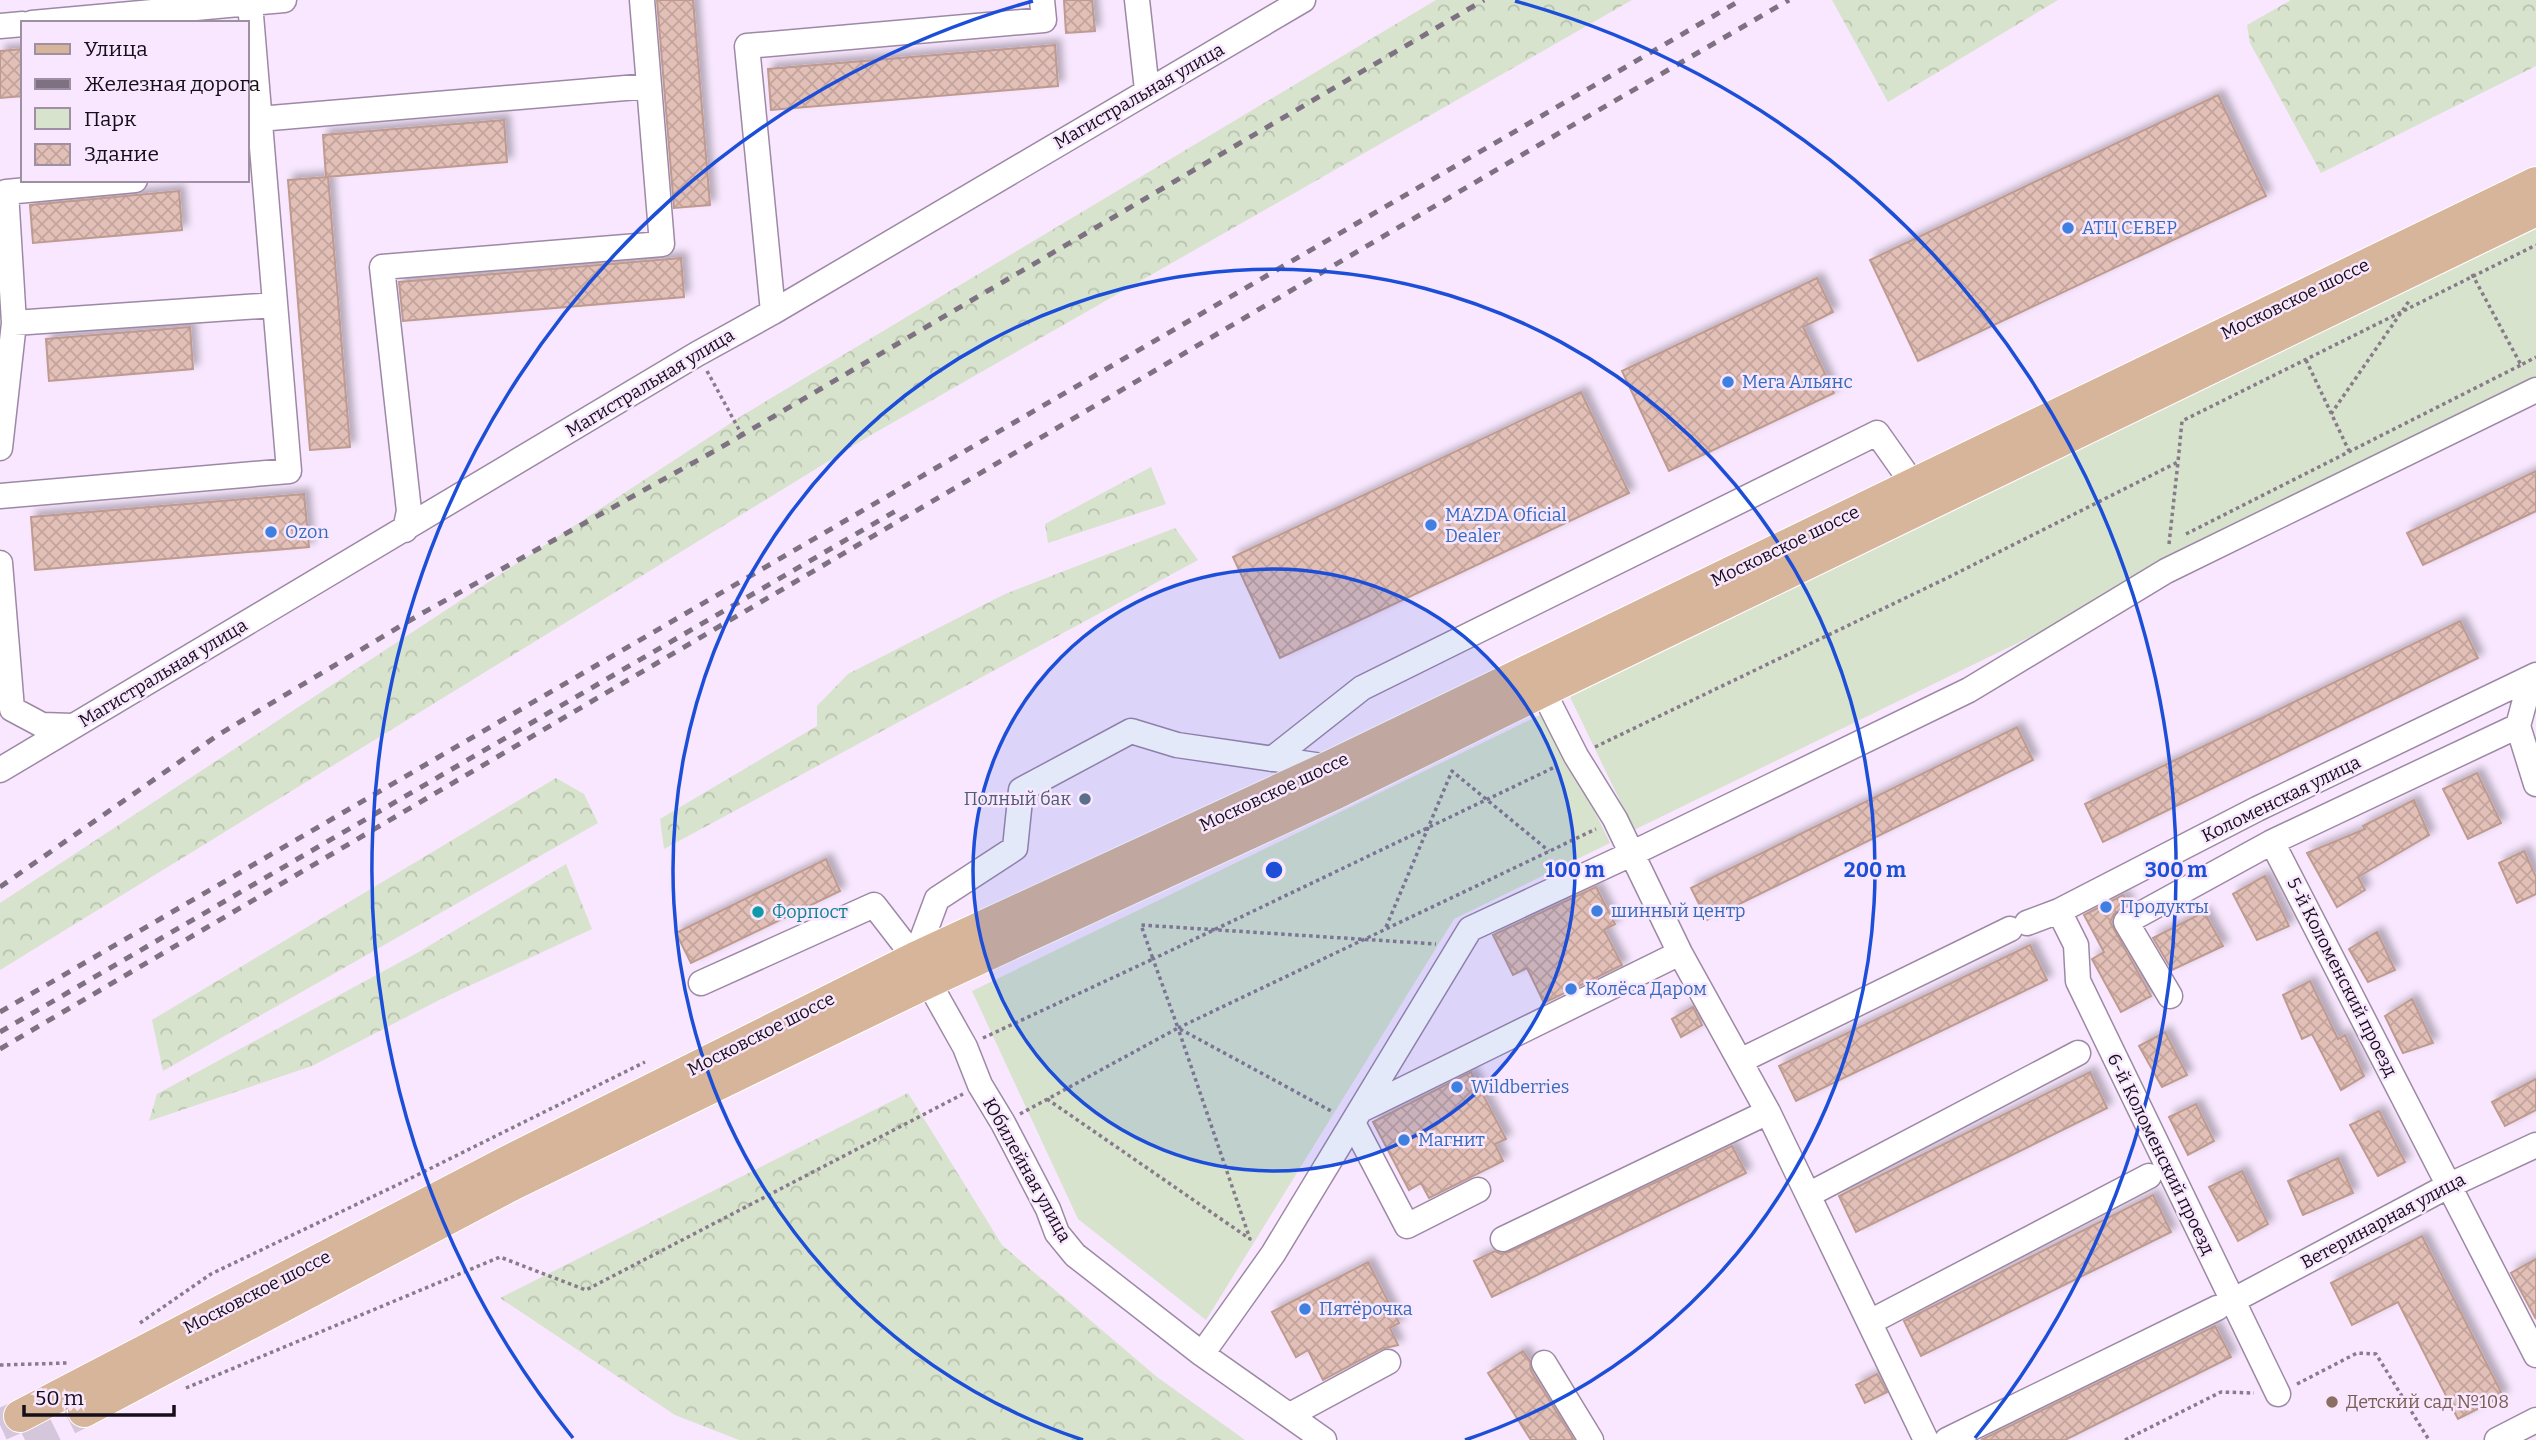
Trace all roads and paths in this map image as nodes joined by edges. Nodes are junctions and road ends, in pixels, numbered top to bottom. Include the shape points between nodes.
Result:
1 (284, 0) edge
2 (642, 0) edge
3 (1042, 0) edge
4 (1137, 0) edge
5 (1303, 0) edge
6 (250, 3) junction
7 (54, 21) edge
8 (21, 24) edge
9 (0, 26) edge
10 (649, 86) junction
11 (1147, 90) junction
12 (260, 119) junction
13 (255, 169) edge
14 (114, 182) edge
15 (2536, 183) edge
16 (2536, 210) edge
17 (4, 221) edge
18 (2536, 245) edge
19 (2472, 274) junction
20 (2409, 301) dead end
21 (275, 305) junction
22 (2402, 311) junction
23 (773, 312) junction
24 (14, 323) junction
25 (697, 354) junction
26 (2536, 357) edge
27 (2305, 359) junction
28 (2521, 365) junction
29 (2536, 390) edge
30 (2331, 414) junction
31 (742, 435) dead end
32 (0, 448) edge
33 (2350, 452) junction
34 (2178, 462) junction
35 (1913, 484) junction
36 (0, 496) edge
37 (405, 530) junction
38 (2169, 543) junction
39 (0, 563) edge
40 (2166, 571) junction
41 (2, 618) edge
42 (2533, 676) edge
43 (1543, 691) junction
44 (6, 708) edge
45 (73, 726) junction
46 (2518, 726) junction
47 (1576, 756) junction
48 (1272, 759) junction
49 (1329, 767) junction
50 (0, 770) edge
51 (2536, 784) edge
52 (1487, 800) junction
53 (1615, 819) junction
54 (1428, 828) junction
55 (2272, 842) junction
56 (1549, 851) junction
57 (1632, 854) junction
58 (2059, 911) junction
59 (1217, 929) junction
60 (1385, 929) junction
61 (1367, 939) junction
62 (1460, 946) junction
63 (1680, 953) junction
64 (1153, 960) junction
65 (921, 970) junction
66 (701, 983) dead end
67 (2170, 996) dead end
68 (1178, 1028) junction
69 (965, 1047) junction
70 (2078, 1053) dead end
71 (647, 1061) dead end
72 (1740, 1061) junction
73 (980, 1085) junction
74 (1047, 1099) junction
75 (1768, 1112) junction
76 (1357, 1116) junction
77 (1003, 1123) junction
78 (2536, 1145) edge
79 (2150, 1176) dead end
80 (2449, 1185) junction
81 (1478, 1190) dead end
82 (1808, 1195) junction
83 (1503, 1239) dead end
84 (2224, 1304) junction
85 (1870, 1322) junction
86 (133, 1327) dead end
87 (1202, 1354) junction
88 (2536, 1355) edge
89 (1388, 1362) dead end
90 (1544, 1363) dead end
91 (0, 1365) edge
92 (111, 1368) junction
93 (186, 1388) dead end
94 (2278, 1394) junction
95 (84, 1410) tunnel mouth
96 (1290, 1415) junction
97 (19, 1416) tunnel mouth
98 (2536, 1420) edge
99 (1324, 1440) edge
100 (1591, 1440) edge
101 (1926, 1440) edge
102 (1947, 1440) edge
103 (2125, 1440) edge
104 (2428, 1440) edge
105 (2497, 1440) edge

1 - 6 street
2 - 10 street
3 - 23 street via 1044,20 747,46
4 - 11 street
5 - 11 street, Магистральная улица
6 - 7 street
6 - 12 street
8 - 9 street
10 - 12 street
10 - 37 street via 662,244 382,267 409,511
11 - 23 street, Магистральная улица
12 - 13 street
13 - 21 street
14 - 17 street via 6,192
15 - 35 main road, Московское шоссе
16 - 43 main road, Московское шоссе
17 - 24 street
18 - 19 path
19 - 22 path
19 - 28 path
20 - 22 path
21 - 24 street
21 - 36 street via 289,471
22 - 27 path
22 - 30 path
23 - 25 street, Магистральная улица
24 - 32 street
25 - 31 path
25 - 37 street, Магистральная улица
26 - 28 path
27 - 30 path
27 - 34 path via 2182,421
28 - 33 path
29 - 40 street
30 - 33 path
33 - 38 path
34 - 38 path
34 - 47 path
35 - 48 street via 1877,433 1362,688
35 - 49 main road, Московское шоссе
37 - 45 street, Магистральная улица
38 - 40 path
39 - 41 street
40 - 57 street via 1969,690
41 - 44 street
42 - 46 street
42 - 58 street, Коломенская улица
43 - 47 street
43 - 65 main road, Московское шоссе via 1336,793
44 - 45 street via 42,725
45 - 50 street, Магистральная улица
46 - 51 street
46 - 55 street
47 - 52 path
47 - 53 street
48 - 49 street
48 - 65 street via 1177,745 1131,731 1021,790 1015,848 937,899
49 - 65 main road, Московское шоссе
52 - 54 path
52 - 54 path via 1452,771
52 - 56 path
53 - 56 path
53 - 57 street
54 - 59 path
54 - 60 path
55 - 67 street via 2126,922
55 - 80 street, 5-й Коломенский проезд
56 - 60 path
57 - 62 street via 1470,929
57 - 63 street
58 - 72 street, Коломенская улица via 2018,926
58 - 84 street, 6-й Коломенский проезд via 2076,945 2078,981
59 - 61 path
59 - 64 path
59 - 64 path via 1141,925
60 - 61 path
61 - 62 path
61 - 68 path
62 - 76 street
63 - 72 street
63 - 76 street
64 - 68 path
64 - 69 path
65 - 66 street, Юбилейная улица via 874,905
65 - 69 street, Юбилейная улица
65 - 92 main road, Московское шоссе via 508,1162
65 - 95 main road, Московское шоссе
68 - 74 path
68 - 74 path via 1250,1239
68 - 76 path
69 - 73 street, Юбилейная улица
70 - 82 street
71 - 86 path via 211,1274
72 - 75 street
73 - 77 street, Юбилейная улица
73 - 93 path via 586,1290 500,1257
74 - 77 path
75 - 82 street
75 - 83 street
76 - 81 street via 1407,1226
76 - 87 street via 1273,1254
77 - 87 street, Юбилейная улица via 1057,1233 1075,1255
78 - 80 street, Ветеринарная улица
79 - 85 street
80 - 84 street, Ветеринарная улица
80 - 88 street, 5-й Коломенский проезд
82 - 85 street
84 - 94 street, 6-й Коломенский проезд
84 - 102 street, Ветеринарная улица
85 - 101 street
87 - 96 street, Юбилейная улица
89 - 96 street
90 - 100 street
91 - 92 path via 64,1362
92 - 97 main road, Московское шоссе
94 - 103 path via 2221,1392
94 - 104 path via 2357,1353 2376,1354
96 - 99 street, Юбилейная улица
98 - 105 street

